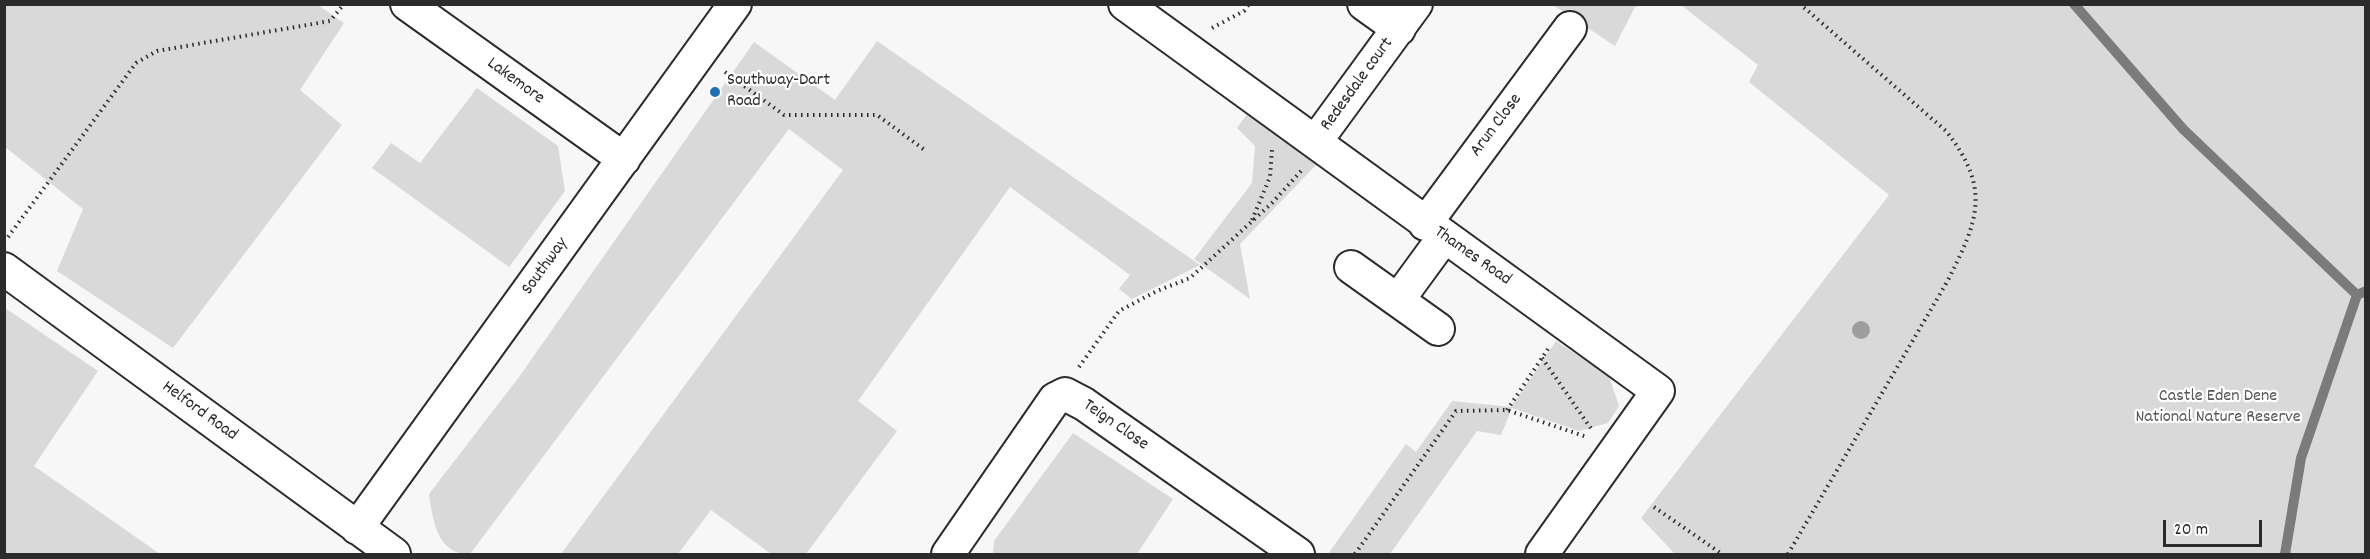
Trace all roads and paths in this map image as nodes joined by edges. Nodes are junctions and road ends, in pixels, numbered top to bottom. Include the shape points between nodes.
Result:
1 (344, 4) edge
2 (407, 4) edge
3 (735, 4) edge
4 (1249, 4) edge
5 (1364, 4) edge
6 (1800, 4) edge
7 (1127, 5) edge
8 (1407, 16) edge
9 (1570, 28) dead end
10 (1208, 30) dead end
11 (719, 68) dead end
12 (1316, 141) junction
13 (1272, 145) dead end
14 (926, 152) dead end
15 (624, 159) junction
16 (1251, 223) junction
17 (1435, 230) junction
18 (4, 243) edge
19 (1351, 267) dead end
20 (4, 269) edge
21 (1398, 300) junction
22 (1438, 329) dead end
23 (1551, 343) dead end
24 (1542, 358) junction
25 (1065, 394) junction
26 (1507, 410) junction
27 (1603, 451) junction
28 (1654, 507) dead end
29 (357, 528) junction
30 (394, 555) edge
31 (948, 555) edge
32 (1298, 555) edge
33 (1354, 555) edge
34 (1542, 555) edge
35 (1722, 555) edge
36 (1788, 555) edge

1 - 18 path via 330,21 157,51 136,63
2 - 15 street, Lakemore
3 - 15 street, Southway
4 - 10 path via 1244,11
5 - 8 street, Redesdale court
6 - 36 path via 1946,131 1965,156 1975,183 1976,212 1970,237 1947,282
7 - 12 street, Thames Road
8 - 12 street, Redesdale court
9 - 17 street, Arun Close
11 - 14 path via 784,115 877,115
12 - 16 path via 1309,161
12 - 17 street, Thames Road
13 - 16 path via 1270,177
15 - 29 street, Southway
16 - 25 path via 1190,278 1119,311 1083,359
17 - 21 street, Arun Close
17 - 27 street, Thames Road via 1658,391
19 - 21 street
20 - 29 street, Helford Road
21 - 22 street
23 - 24 path
24 - 26 path
24 - 27 path
25 - 31 street, Teign Close via 1055,399
25 - 32 street, Teign Close
26 - 27 path
26 - 33 path via 1456,411
27 - 34 street, Thames Road
28 - 35 path
29 - 30 street, Helford Road

